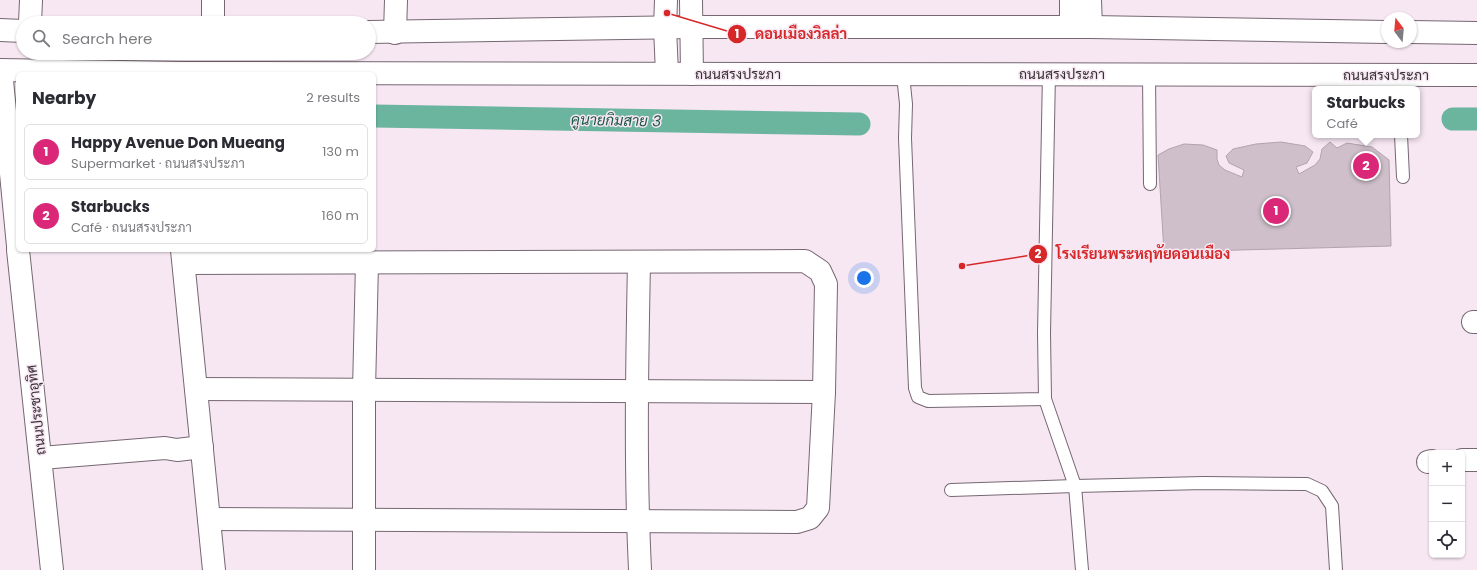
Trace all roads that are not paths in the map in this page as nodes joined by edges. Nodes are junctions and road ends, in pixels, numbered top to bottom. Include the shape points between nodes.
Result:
1 (31, 0) edge
2 (213, 0) edge
3 (396, 0) edge
4 (666, 0) edge
5 (691, 0) edge
6 (1071, 0) edge
7 (1090, 0) edge
8 (30, 16) edge
9 (213, 16) edge
10 (692, 27) junction
11 (1081, 27) junction
12 (665, 28) junction
13 (0, 30) edge
14 (16, 31) edge
15 (376, 32) edge
16 (1381, 32) edge
17 (1417, 32) edge
18 (395, 33) junction
19 (1477, 33) edge
20 (0, 70) edge
21 (90, 72) edge
22 (667, 73) junction
23 (1049, 73) junction
24 (376, 74) edge
25 (692, 74) junction
26 (1148, 74) junction
27 (903, 75) junction
28 (1477, 75) edge
29 (1399, 82) edge
30 (1401, 138) edge
31 (1403, 177) dead end
32 (1150, 184) dead end
33 (16, 227) edge
34 (18, 252) edge
35 (183, 257) edge
36 (639, 262) junction
37 (366, 263) junction
38 (196, 389) junction
39 (364, 390) junction
40 (637, 391) junction
41 (824, 392) junction
42 (1045, 399) junction
43 (201, 442) junction
44 (41, 458) junction
45 (1465, 460) edge
46 (1477, 460) edge
47 (1075, 486) junction
48 (951, 490) dead end
49 (209, 519) junction
50 (364, 520) junction
51 (638, 522) junction
52 (52, 570) edge
53 (214, 570) edge
54 (364, 570) edge
55 (640, 570) edge
56 (1082, 570) edge
57 (1336, 570) edge

1 - 8 street
2 - 9 street
3 - 18 street
4 - 12 street
5 - 10 street
6 - 11 street
7 - 11 street
10 - 11 street
10 - 12 street
10 - 25 street
11 - 16 street
12 - 18 street
12 - 22 street
13 - 14 street
15 - 18 street
17 - 19 street
20 - 21 street, ถนนสรงประภา
20 - 33 street
22 - 24 street, ถนนสรงประภา
22 - 25 street, ถนนสรงประภา
23 - 26 street, ถนนสรงประภา
23 - 27 street, ถนนสรงประภา
23 - 42 lane
25 - 27 street, ถนนสรงประภา
26 - 29 street, ถนนสรงประภา
26 - 32 lane
27 - 42 lane via 915,388 918,397 928,401
28 - 29 street, ถนนสรงประภา
30 - 31 lane
34 - 44 street, ถนนประชาอุทิศ
35 - 37 street
35 - 38 street
36 - 37 street
36 - 40 street
36 - 41 street via 805,261 820,271 826,284
37 - 39 street
38 - 39 street
38 - 43 street
39 - 40 street
39 - 50 street
40 - 41 street
40 - 51 street
41 - 51 street via 818,508 810,518 797,522
42 - 47 lane
43 - 44 street via 173,442 165,448
43 - 49 street
44 - 52 street, ถนนประชาอุทิศ
45 - 46 street
47 - 48 lane
47 - 56 lane
47 - 57 lane via 1307,484 1322,491 1332,506
49 - 50 street
49 - 53 street
50 - 51 street
50 - 54 street
51 - 55 street

